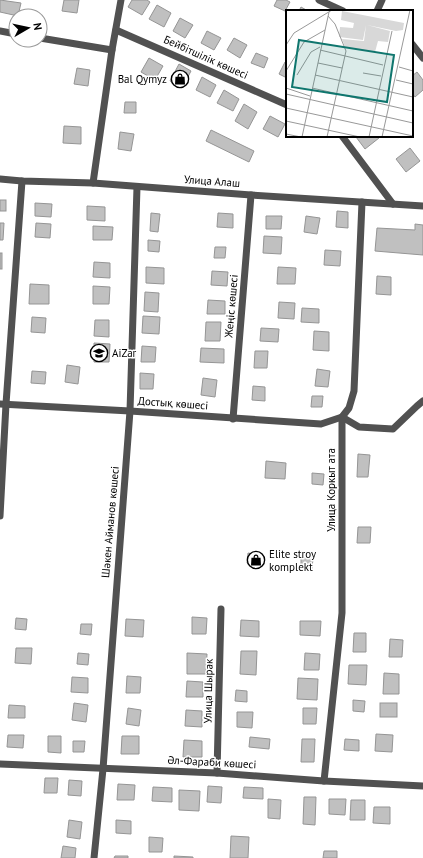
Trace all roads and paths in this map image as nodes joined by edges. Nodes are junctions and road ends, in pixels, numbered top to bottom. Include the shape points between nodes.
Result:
1 (122, 0) edge
2 (319, 0) edge
3 (382, 0) edge
4 (342, 10) edge
5 (377, 10) edge
6 (116, 30) junction
7 (48, 39) edge
8 (413, 45) edge
9 (112, 50) junction
10 (423, 58) edge
11 (286, 104) edge
12 (343, 137) edge
13 (0, 179) edge
14 (22, 181) junction
15 (92, 184) junction
16 (137, 187) junction
17 (251, 195) junction
18 (362, 202) junction
19 (394, 204) junction
20 (423, 206) edge
21 (423, 401) edge
22 (3, 404) edge
23 (130, 411) junction
24 (342, 417) junction
25 (233, 419) junction
26 (0, 516) edge
27 (221, 609) dead end
28 (0, 764) edge
29 (103, 769) junction
30 (217, 773) junction
31 (324, 781) junction
32 (423, 786) edge
33 (94, 858) edge

1 - 6 street
2 - 4 street
3 - 5 street
6 - 9 street
6 - 11 street, Бейбітшілік көшесі
7 - 9 street
8 - 10 street
9 - 15 street
12 - 19 street
13 - 14 street, Улица Алаш
14 - 15 street, Улица Алаш
14 - 22 street
15 - 16 street, Улица Алаш
16 - 17 street, Улица Алаш
16 - 23 street, Шәкен Айманов көшесі
17 - 18 street, Улица Алаш
17 - 25 street, Жеңіс көшесі
18 - 19 street, Улица Алаш
18 - 24 street, Улица Коркыт ата via 354,391 349,408
19 - 20 street, Улица Алаш
21 - 24 street via 393,429 359,427
22 - 23 street, Достық көшесі
22 - 26 street
23 - 25 street, Достық көшесі
23 - 29 street, Шәкен Айманов көшесі
24 - 25 street, Достық көшесі via 321,424
24 - 31 street, Улица Коркыт ата via 342,613
27 - 30 street, Улица Шырак
28 - 29 street, Әл-Фараби көшесі
29 - 30 street, Әл-Фараби көшесі
29 - 33 street, Шәкен Айманов көшесі
30 - 31 street, Әл-Фараби көшесі
31 - 32 street, Әл-Фараби көшесі

